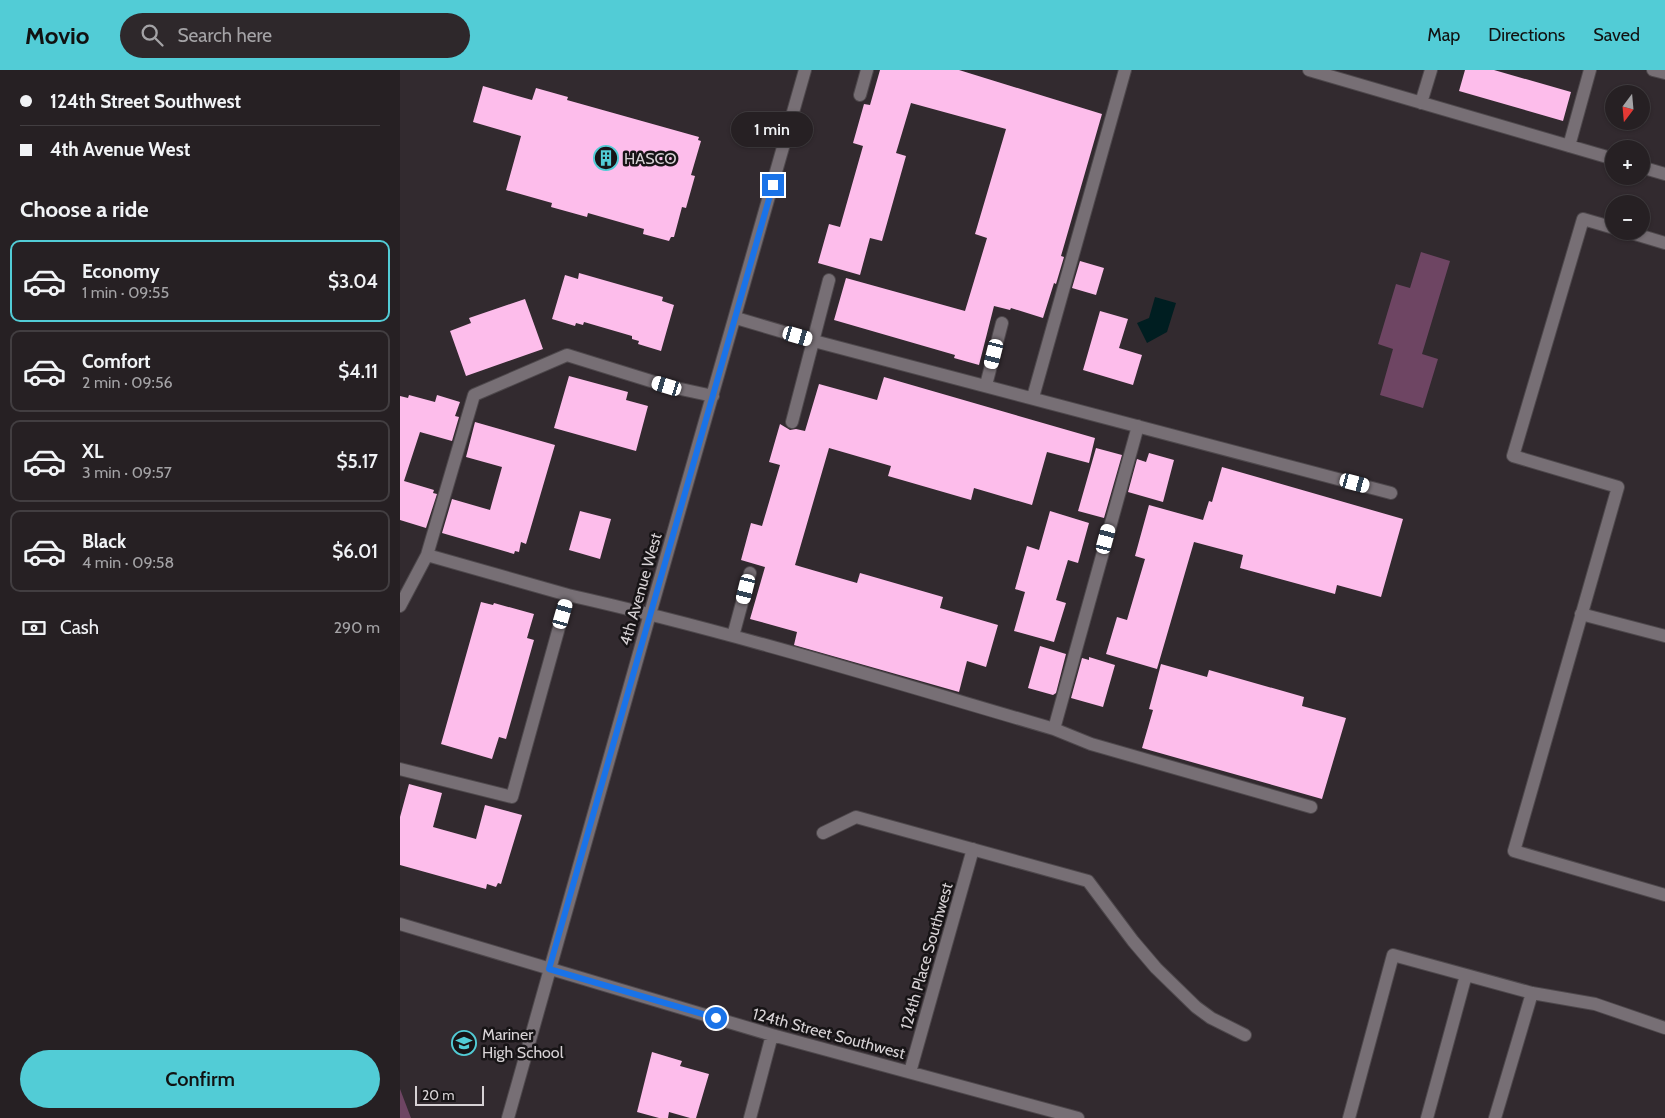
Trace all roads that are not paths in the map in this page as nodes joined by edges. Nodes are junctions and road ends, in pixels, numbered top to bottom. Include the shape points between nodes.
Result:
1 (806, 70) edge
2 (867, 70) edge
3 (1125, 70) edge
4 (1309, 70) edge
5 (1431, 70) edge
6 (1590, 70) edge
7 (1653, 70) edge
8 (1665, 73) edge
9 (860, 95) dead end
10 (1421, 103) junction
11 (1569, 146) junction
12 (1605, 156) edge
13 (1650, 170) edge
14 (1665, 174) edge
15 (1605, 225) edge
16 (1650, 238) edge
17 (1665, 243) edge
18 (829, 280) dead end
19 (736, 318) junction
20 (1002, 323) dead end
21 (814, 341) junction
22 (986, 385) junction
23 (713, 396) junction
24 (1033, 397) junction
25 (792, 422) dead end
26 (1138, 426) junction
27 (1391, 493) dead end
28 (427, 555) junction
29 (750, 573) dead end
30 (568, 596) junction
31 (400, 606) edge
32 (650, 614) junction
33 (1581, 614) junction
34 (734, 636) junction
35 (1665, 636) edge
36 (1054, 729) junction
37 (400, 770) edge
38 (1311, 807) dead end
39 (823, 833) dead end
40 (973, 849) junction
41 (1665, 896) edge
42 (400, 924) edge
43 (549, 969) junction
44 (1466, 975) junction
45 (1532, 993) junction
46 (1665, 1028) edge
47 (772, 1035) junction
48 (1245, 1035) dead end
49 (910, 1072) junction
50 (1039, 1113) edge
51 (508, 1118) edge
52 (750, 1118) edge
53 (1078, 1118) edge
54 (1349, 1118) edge
55 (1427, 1118) edge
56 (1496, 1118) edge

1 - 19 street, 4th Avenue West
2 - 9 street
3 - 24 street
4 - 10 street
5 - 10 street
6 - 11 street
7 - 8 street
10 - 11 street
11 - 12 street
13 - 14 street
15 - 33 street via 1583,219 1513,456 1618,487
16 - 17 street
18 - 21 street
19 - 21 street
19 - 23 street, 4th Avenue West
20 - 22 street
21 - 22 street
21 - 25 street
22 - 24 street
23 - 28 street via 667,386 567,355 474,395
23 - 32 street, 4th Avenue West
24 - 26 street
26 - 27 street
26 - 36 street
28 - 30 street
28 - 31 street
29 - 34 street
30 - 32 street
30 - 37 street via 512,797
32 - 34 street
32 - 43 street, 4th Avenue West
33 - 35 street
33 - 41 street via 1514,851
34 - 36 street
36 - 38 street via 1092,744
39 - 40 street via 856,817
40 - 48 street via 1088,881 1156,968 1196,1007
40 - 49 street, 124th Place Southwest
42 - 43 street, 124th Street Southwest
43 - 47 street, 124th Street Southwest
43 - 51 street, 4th Avenue West
44 - 45 street
44 - 54 street via 1393,955
44 - 55 street
45 - 46 street via 1595,1004
45 - 56 street
47 - 49 street, 124th Street Southwest
47 - 52 street
49 - 50 street, 124th Street Southwest
50 - 53 street, 124th Street Southwest

